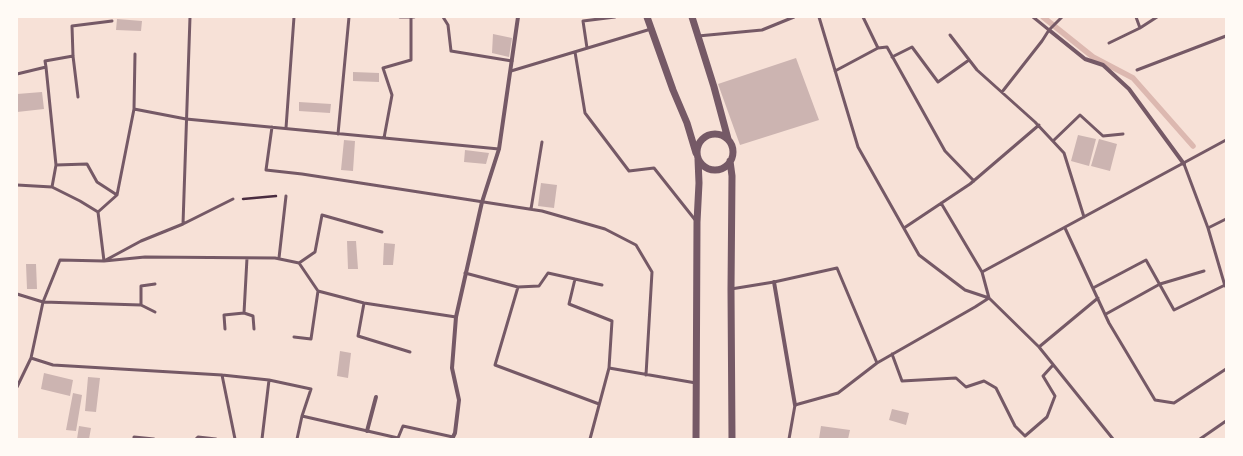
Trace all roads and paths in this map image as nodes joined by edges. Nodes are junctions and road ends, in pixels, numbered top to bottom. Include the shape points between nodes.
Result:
1 (190, 17) edge
2 (294, 17) edge
3 (349, 17) edge
4 (400, 17) edge
5 (413, 17) edge
6 (443, 17) edge
7 (518, 17) edge
8 (615, 17) edge
9 (647, 17) edge
10 (692, 17) edge
11 (794, 17) edge
12 (819, 17) edge
13 (863, 17) edge
14 (1033, 17) edge
15 (1062, 17) edge
16 (1136, 17) edge
17 (1157, 17) edge
18 (112, 21) dead end
19 (1140, 28) junction
20 (651, 29) junction
21 (1049, 30) junction
22 (950, 35) dead end
23 (698, 36) junction
24 (1226, 36) edge
25 (1108, 43) dead end
26 (587, 48) junction
27 (878, 48) junction
28 (575, 52) junction
29 (135, 54) dead end
30 (73, 56) junction
31 (892, 57) junction
32 (969, 60) junction
33 (512, 61) junction
34 (46, 67) junction
35 (1136, 70) dead end
36 (511, 71) junction
37 (835, 71) junction
38 (17, 74) edge
39 (1002, 92) junction
40 (78, 97) dead end
41 (134, 110) junction
42 (186, 119) junction
43 (1039, 125) junction
44 (272, 127) junction
45 (286, 128) junction
46 (338, 134) junction
47 (1123, 134) dead end
48 (384, 138) junction
49 (728, 139) junction
50 (1226, 140) edge
51 (1053, 141) junction
52 (542, 142) dead end
53 (499, 149) junction
54 (697, 156) junction
55 (730, 162) junction
56 (1184, 164) junction
57 (56, 165) junction
58 (974, 181) junction
59 (17, 185) edge
60 (52, 187) junction
61 (117, 194) junction
62 (286, 196) joint
63 (233, 199) joint
64 (482, 202) junction
65 (941, 204) junction
66 (531, 209) junction
67 (98, 212) junction
68 (1084, 217) junction
69 (1226, 219) edge
70 (697, 222) junction
71 (183, 224) junction
72 (904, 228) junction
73 (1065, 228) junction
74 (1208, 228) junction
75 (382, 232) dead end
76 (247, 258) junction
77 (279, 258) junction
78 (104, 261) junction
79 (300, 263) junction
80 (1204, 271) dead end
81 (982, 272) junction
82 (466, 273) junction
83 (575, 279) junction
84 (774, 282) junction
85 (155, 284) dead end
86 (1160, 284) junction
87 (602, 285) dead end
88 (1226, 286) edge
89 (518, 287) junction
90 (1093, 288) junction
91 (731, 289) junction
92 (318, 291) junction
93 (17, 294) edge
94 (989, 298) junction
95 (1098, 298) junction
96 (43, 302) junction
97 (364, 303) junction
98 (141, 305) junction
99 (155, 312) dead end
100 (244, 313) junction
101 (1106, 314) junction
102 (456, 317) junction
103 (225, 329) dead end
104 (254, 329) dead end
105 (294, 337) dead end
106 (1039, 347) junction
107 (410, 352) dead end
108 (892, 354) junction
109 (31, 358) junction
110 (876, 363) junction
111 (1053, 365) junction
112 (609, 368) junction
113 (1226, 369) edge
114 (646, 374) junction
115 (222, 375) junction
116 (269, 380) junction
117 (696, 383) junction
118 (17, 387) edge
119 (376, 398) dead end
120 (599, 404) junction
121 (795, 405) junction
122 (302, 416) junction
123 (1226, 421) edge
124 (367, 431) junction
125 (1025, 436) junction
126 (453, 438) edge
127 (134, 439) edge
128 (154, 439) edge
129 (196, 439) edge
130 (216, 439) edge
131 (236, 439) edge
132 (262, 439) edge
133 (298, 439) edge
134 (590, 439) edge
135 (696, 439) edge
136 (732, 439) edge
137 (789, 439) edge
138 (1028, 439) edge
139 (1113, 439) edge
140 (1200, 439) edge

1 - 42 lane
2 - 45 lane
3 - 46 lane
4 - 5 lane
5 - 48 lane via 411,60 383,68 392,95
6 - 33 lane via 448,24 451,51
7 - 33 street
8 - 26 lane via 583,21
9 - 20 street
10 - 23 street
11 - 23 lane via 762,30
12 - 37 lane
13 - 27 lane
14 - 21 lane
15 - 21 lane
16 - 19 lane
17 - 19 lane
18 - 30 lane via 72,26
19 - 25 lane
20 - 26 lane
20 - 54 street
21 - 39 lane
21 - 56 street via 1085,59 1102,65 1129,89
22 - 32 lane
23 - 49 street
24 - 35 lane
26 - 28 lane
27 - 31 lane via 887,47
27 - 37 lane
28 - 36 lane
28 - 70 lane via 585,113 629,171 654,168
29 - 41 lane
30 - 34 lane via 45,61
30 - 40 lane
31 - 32 lane via 912,48 938,82
31 - 58 lane via 945,151
32 - 39 lane
33 - 36 street
34 - 38 lane
34 - 57 lane
36 - 53 street
37 - 72 lane via 858,147
39 - 43 lane
41 - 42 lane
41 - 61 lane
42 - 44 lane
42 - 71 lane
43 - 51 lane
43 - 58 lane
44 - 45 lane
44 - 64 lane via 266,170
45 - 46 lane
46 - 48 lane
47 - 51 lane via 1103,136 1080,115
48 - 53 lane
49 - 54 street via 723,135 710,134 700,141
49 - 55 street via 733,147
50 - 56 lane
51 - 68 lane via 1064,153
52 - 66 lane
53 - 64 street
54 - 55 street via 706,168 711,170 722,169
54 - 70 street
55 - 91 street
56 - 68 lane
56 - 74 lane
57 - 60 lane
57 - 61 lane via 87,164 97,182
58 - 65 lane
59 - 60 lane
60 - 67 lane
61 - 67 lane
62 - 63 path
62 - 77 lane
63 - 71 lane
64 - 66 lane
64 - 82 street
65 - 72 lane
65 - 81 lane
66 - 114 lane via 605,228 636,245 652,272
67 - 78 lane
68 - 73 lane
69 - 74 lane
70 - 117 street
71 - 78 lane via 141,241
72 - 94 lane via 919,256 965,290
73 - 81 lane
73 - 90 lane
74 - 88 lane
75 - 79 lane via 322,215 315,252
76 - 77 lane
76 - 78 lane via 145,257
76 - 100 lane
77 - 79 lane
78 - 96 lane via 60,260
79 - 92 lane
80 - 86 lane
81 - 94 lane
82 - 89 lane
82 - 102 street
83 - 87 lane
83 - 89 lane via 548,273 539,286
83 - 112 lane via 569,304 612,320
84 - 91 lane
84 - 110 lane via 837,268
84 - 121 street
85 - 98 lane via 141,286
86 - 88 lane via 1174,310
86 - 90 lane via 1146,260
86 - 101 lane
89 - 120 lane via 495,365
90 - 95 lane
91 - 136 street
92 - 97 lane
92 - 105 lane via 311,339
93 - 96 lane
94 - 106 lane
94 - 108 lane
95 - 101 lane
95 - 106 lane
96 - 98 lane
96 - 109 lane
97 - 102 lane
97 - 107 lane via 358,336
98 - 99 lane
100 - 103 lane via 224,315
100 - 104 lane via 252,316
101 - 113 lane via 1155,400 1174,404
102 - 126 street via 452,368 458,400
106 - 111 lane
108 - 110 lane
108 - 125 lane via 902,382 956,378 966,387 984,381 996,388 1015,426
109 - 115 lane via 53,365
109 - 118 lane
110 - 121 lane via 838,393
111 - 125 lane via 1043,376 1056,396 1047,416
111 - 139 lane
112 - 114 lane
112 - 120 lane
114 - 117 lane
115 - 116 lane
115 - 131 lane
116 - 122 lane via 311,389
116 - 132 lane
117 - 135 street
119 - 124 street
120 - 134 lane
121 - 137 lane
122 - 124 lane
122 - 133 lane
123 - 140 lane
124 - 126 lane via 398,438 403,426
125 - 138 lane
127 - 128 lane
129 - 130 lane

